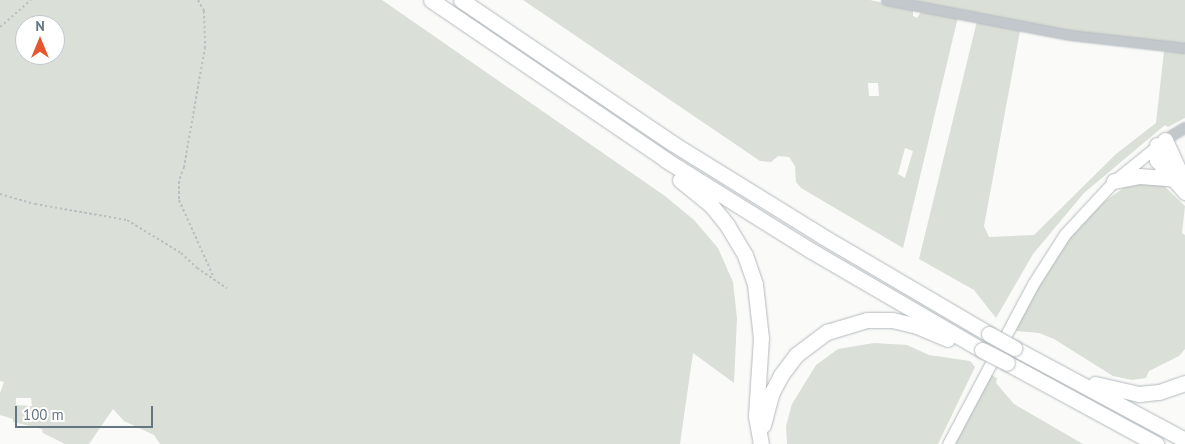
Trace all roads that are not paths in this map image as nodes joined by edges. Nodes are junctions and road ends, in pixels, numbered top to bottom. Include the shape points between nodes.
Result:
1 (431, 0) edge
2 (461, 0) edge
3 (886, 0) edge
4 (1185, 48) edge
5 (1185, 128) edge
6 (1161, 143) junction
7 (666, 160) junction
8 (1170, 178) junction
9 (1114, 181) junction
10 (1185, 184) edge
11 (1185, 192) edge
12 (982, 350) junction
13 (1077, 382) junction
14 (1185, 383) edge
15 (1185, 440) edge
16 (761, 444) edge
17 (948, 444) edge
18 (1156, 444) edge

1 - 7 highway
2 - 13 highway, bridge via 680,149 989,334
3 - 4 street via 1070,35
5 - 6 street
6 - 8 highway via 1157,160
6 - 9 main road
6 - 10 highway
7 - 12 highway via 810,250
7 - 16 highway via 679,179 711,205 727,225 755,284 761,338 756,416
8 - 9 highway via 1139,176
8 - 11 highway
9 - 17 main road via 1065,234 1045,263
12 - 16 highway via 958,345 917,326 892,320 867,320 827,332 796,355 781,374 772,392
12 - 18 highway, bridge
13 - 14 highway via 1139,394
13 - 15 highway

